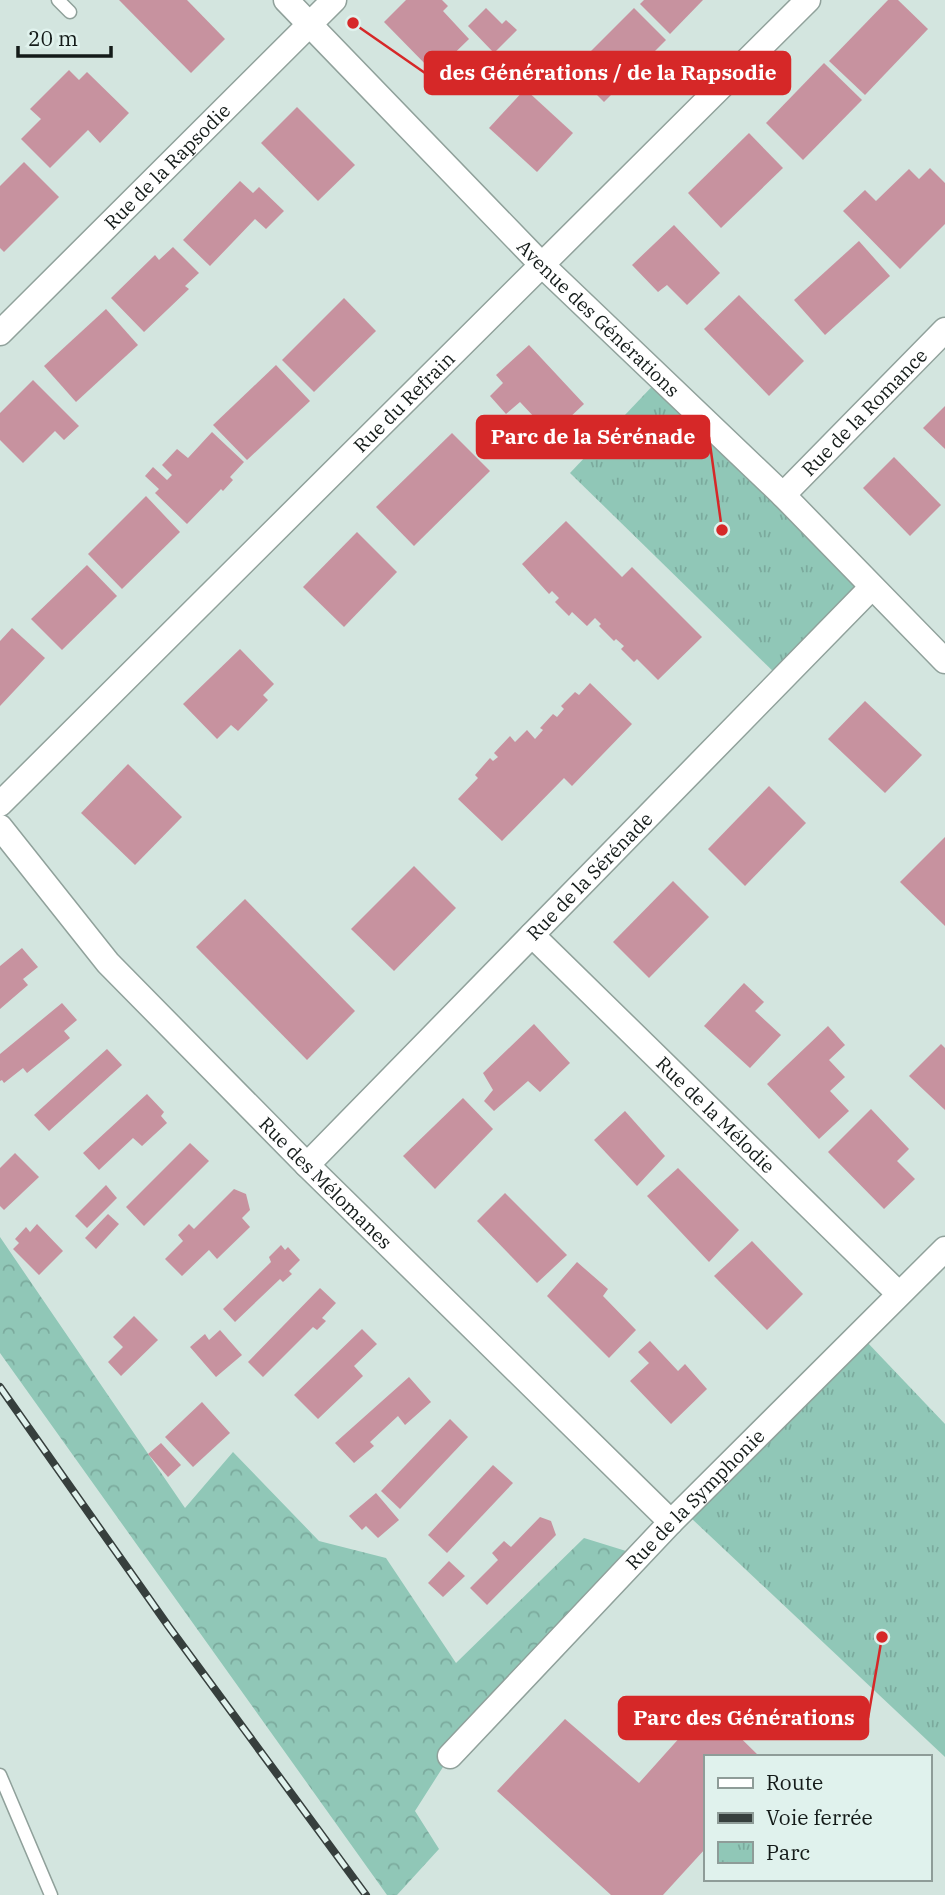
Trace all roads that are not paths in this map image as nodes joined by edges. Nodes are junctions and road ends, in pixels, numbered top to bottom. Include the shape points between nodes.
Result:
1 (58, 0) edge
2 (286, 0) edge
3 (334, 0) edge
4 (808, 0) edge
5 (70, 12) dead end
6 (309, 25) junction
7 (541, 264) junction
8 (945, 330) edge
9 (0, 333) edge
10 (783, 495) junction
11 (872, 587) junction
12 (945, 661) edge
13 (0, 804) edge
14 (0, 827) edge
15 (532, 935) junction
16 (307, 1165) junction
17 (945, 1250) edge
18 (899, 1294) junction
19 (671, 1522) junction
20 (450, 1756) dead end
21 (0, 1775) edge
22 (51, 1895) edge

1 - 5 lane
2 - 6 street, Avenue des Générations
3 - 6 street, Rue de la Rapsodie
4 - 7 street, Rue du Refrain
6 - 7 street, Avenue des Générations
6 - 9 street, Rue de la Rapsodie
7 - 10 street, Avenue des Générations
7 - 13 street, Rue du Refrain
8 - 10 street, Rue de la Romance
10 - 11 street, Avenue des Générations
11 - 12 street, Avenue des Générations
11 - 15 street, Rue de la Sérénade
14 - 16 street, Rue des Mélomanes via 108,963
15 - 16 street, Rue de la Sérénade
15 - 18 street, Rue de la Mélodie
16 - 19 street, Rue des Mélomanes
17 - 18 street, Rue de la Symphonie
18 - 19 street, Rue de la Symphonie
19 - 20 street, Rue de la Symphonie
21 - 22 lane

